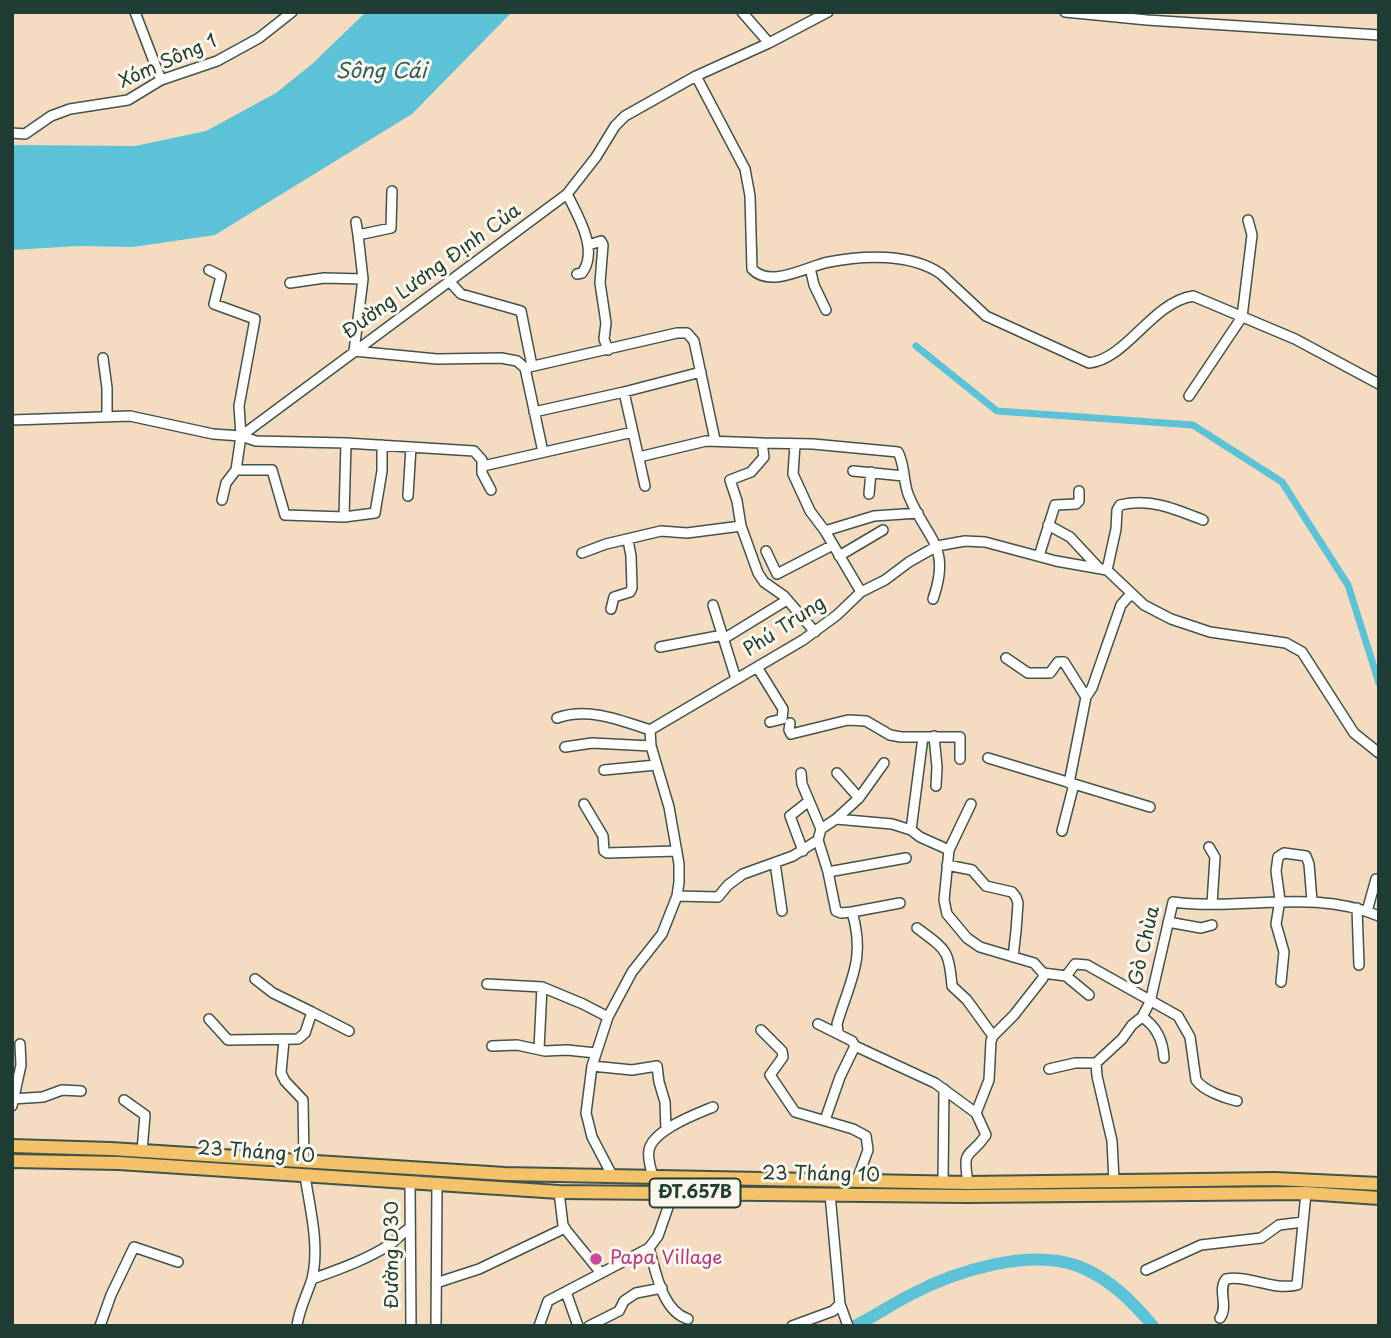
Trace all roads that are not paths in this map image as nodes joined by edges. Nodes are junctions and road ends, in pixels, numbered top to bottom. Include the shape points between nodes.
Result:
1 (135, 12) edge
2 (292, 12) edge
3 (742, 12) edge
4 (828, 12) edge
5 (1065, 12) edge
6 (1148, 16) edge
7 (1379, 35) edge
8 (769, 43) junction
9 (696, 76) junction
10 (162, 80) junction
11 (12, 134) edge
12 (392, 191) dead end
13 (567, 194) junction
14 (1248, 220) dead end
15 (356, 222) dead end
16 (358, 235) junction
17 (589, 244) junction
18 (810, 268) junction
19 (209, 270) dead end
20 (577, 274) dead end
21 (363, 279) junction
22 (449, 281) junction
23 (290, 284) dead end
24 (826, 310) dead end
25 (1242, 317) junction
26 (608, 350) junction
27 (354, 351) junction
28 (103, 358) dead end
29 (528, 367) junction
30 (701, 372) junction
31 (1379, 384) edge
32 (624, 392) junction
33 (1189, 396) dead end
34 (534, 412) junction
35 (107, 416) junction
36 (12, 420) edge
37 (633, 432) junction
38 (241, 436) junction
39 (715, 440) junction
40 (346, 443) junction
41 (762, 443) junction
42 (795, 444) junction
43 (382, 445) junction
44 (411, 447) junction
45 (543, 452) junction
46 (639, 457) junction
47 (483, 466) junction
48 (236, 470) junction
49 (853, 471) dead end
50 (871, 472) junction
51 (904, 475) junction
52 (645, 486) dead end
53 (491, 490) dead end
54 (1079, 492) dead end
55 (869, 494) dead end
56 (408, 496) dead end
57 (222, 500) dead end
58 (918, 513) junction
59 (344, 517) junction
60 (1203, 520) dead end
61 (1048, 525) junction
62 (741, 526) junction
63 (825, 530) junction
64 (883, 530) dead end
65 (628, 540) junction
66 (833, 545) junction
67 (937, 547) junction
68 (766, 551) dead end
69 (582, 553) dead end
70 (839, 556) junction
71 (1039, 556) junction
72 (1102, 569) junction
73 (861, 592) junction
74 (1133, 596) junction
75 (933, 599) dead end
76 (788, 600) junction
77 (713, 605) dead end
78 (611, 609) dead end
79 (815, 632) junction
80 (724, 637) junction
81 (660, 647) dead end
82 (1006, 658) dead end
83 (757, 667) junction
84 (736, 679) junction
85 (1086, 697) junction
86 (557, 718) dead end
87 (770, 722) dead end
88 (790, 723) dead end
89 (649, 730) junction
90 (934, 736) junction
91 (923, 737) junction
92 (651, 746) junction
93 (565, 747) dead end
94 (1379, 754) edge
95 (988, 758) dead end
96 (960, 759) dead end
97 (884, 763) dead end
98 (656, 765) junction
99 (604, 770) dead end
100 (801, 773) dead end
101 (837, 773) dead end
102 (1072, 784) junction
103 (936, 786) dead end
104 (859, 797) junction
105 (809, 801) junction
106 (584, 804) dead end
107 (971, 804) dead end
108 (1150, 807) dead end
109 (836, 819) junction
110 (821, 829) junction
111 (911, 830) junction
112 (1062, 831) dead end
113 (818, 840) junction
114 (1209, 846) dead end
115 (803, 850) junction
116 (949, 850) junction
117 (677, 851) junction
118 (906, 858) dead end
119 (775, 863) junction
120 (947, 865) junction
121 (828, 872) junction
122 (1379, 880) edge
123 (677, 896) junction
124 (1280, 901) junction
125 (1312, 901) junction
126 (900, 903) dead end
127 (1212, 904) junction
128 (1362, 909) junction
129 (782, 911) dead end
130 (852, 912) junction
131 (1379, 916) edge
132 (1168, 922) junction
133 (1212, 925) dead end
134 (917, 928) dead end
135 (1013, 957) junction
136 (1360, 965) dead end
137 (1043, 973) junction
138 (1066, 976) junction
139 (255, 979) dead end
140 (1281, 982) dead end
141 (487, 984) dead end
142 (542, 987) junction
143 (1089, 995) dead end
144 (1150, 1002) junction
145 (312, 1012) junction
146 (608, 1017) junction
147 (1142, 1017) junction
148 (209, 1019) dead end
149 (818, 1024) dead end
150 (761, 1030) dead end
151 (349, 1031) dead end
152 (838, 1032) junction
153 (993, 1036) junction
154 (284, 1040) junction
155 (20, 1044) dead end
156 (492, 1046) dead end
157 (855, 1046) junction
158 (539, 1049) junction
159 (596, 1053) junction
160 (1164, 1058) dead end
161 (1096, 1063) junction
162 (592, 1066) junction
163 (1049, 1069) dead end
164 (944, 1088) junction
165 (81, 1091) dead end
166 (124, 1100) dead end
167 (1237, 1101) dead end
168 (13, 1102) edge
169 (713, 1107) dead end
170 (976, 1113) junction
171 (825, 1120) junction
172 (666, 1130) junction
173 (12, 1146) edge
174 (142, 1151) junction
175 (12, 1161) edge
176 (304, 1161) junction
177 (410, 1168) junction
178 (437, 1170) junction
179 (305, 1176) junction
180 (613, 1177) junction
181 (653, 1177) junction
182 (830, 1180) junction
183 (857, 1180) junction
184 (1114, 1181) junction
185 (943, 1182) junction
186 (410, 1183) junction
187 (968, 1183) junction
188 (1379, 1184) edge
189 (437, 1185) junction
190 (559, 1192) junction
191 (673, 1193) junction
192 (1306, 1193) junction
193 (830, 1194) junction
194 (1379, 1198) edge
195 (1303, 1222) junction
196 (410, 1228) junction
197 (565, 1228) junction
198 (649, 1248) junction
199 (178, 1262) dead end
200 (1146, 1270) dead end
201 (601, 1273) junction
202 (312, 1279) junction
203 (436, 1283) junction
204 (662, 1288) junction
205 (566, 1292) junction
206 (839, 1304) junction
207 (1220, 1318) dead end
208 (688, 1319) dead end
209 (847, 1325) edge
210 (100, 1326) edge
211 (297, 1326) edge
212 (411, 1326) edge
213 (436, 1326) edge
214 (539, 1326) edge
215 (578, 1326) edge
216 (589, 1326) edge
217 (792, 1326) edge

1 - 10 street
2 - 10 street, Xóm Sông 1 via 217,61
3 - 8 street
4 - 8 street, Đường Lương Định Của
5 - 6 street
6 - 7 street
8 - 9 street, Đường Lương Định Của
9 - 13 street, Đường Lương Định Của via 625,116
9 - 18 street via 744,169 750,196 752,269 774,277
10 - 11 street, Xóm Sông 1 via 128,100 70,109 25,134
12 - 16 street via 391,228
13 - 17 street
13 - 22 street, Đường Lương Định Của
14 - 25 street via 1252,235
15 - 16 street
16 - 21 street
17 - 20 street via 586,268
17 - 26 street via 601,241 603,245 600,283
18 - 24 street
18 - 25 street via 867,258 902,260 934,269 986,316 1090,363 1113,353 1176,300 1193,296
19 - 38 street via 221,276 214,303 255,318 239,406
21 - 23 street via 324,278
21 - 27 street
22 - 27 street, Đường Lương Định Của
22 - 29 street via 461,295 521,312
25 - 31 street via 1295,339
25 - 33 street
26 - 29 street
26 - 30 street via 688,333
27 - 29 street via 438,359 501,358
27 - 38 street, Đường Lương Định Của
28 - 35 street
29 - 34 street
30 - 32 street
30 - 39 street
32 - 34 street
32 - 37 street
34 - 45 street
35 - 36 street
35 - 38 street via 147,418
37 - 45 street
37 - 46 street
38 - 40 street via 256,441
38 - 48 street
39 - 41 street
39 - 46 street
40 - 43 street
40 - 59 street
41 - 42 street
41 - 62 street via 764,457 751,472 730,480
42 - 51 street via 898,452
42 - 63 street via 793,474 810,511
43 - 44 street
43 - 59 street via 375,513
44 - 47 street via 474,451
44 - 56 street
45 - 47 street
46 - 52 street
47 - 53 street
48 - 57 street via 226,483
48 - 59 street via 272,470 285,515
49 - 50 street
50 - 51 street
50 - 55 street
51 - 58 street
54 - 61 street via 1076,504 1055,505
58 - 63 street via 874,516
58 - 67 street
60 - 72 street via 1158,503 1121,505
61 - 71 street
61 - 72 street via 1070,537
62 - 65 street via 687,533 661,531
62 - 76 street via 758,573
63 - 66 street
64 - 70 street
65 - 69 street
65 - 78 street via 632,588 614,597
66 - 68 street via 777,574
66 - 70 street
67 - 71 street, Phú Trung via 974,541
67 - 73 street, Phú Trung
67 - 75 street via 941,568
70 - 73 street
71 - 72 street, Phú Trung
72 - 74 street
73 - 79 street, Phú Trung
74 - 85 street via 1121,605
74 - 94 street via 1154,612 1183,624 1286,643 1301,653 1354,733
76 - 79 street
76 - 80 street
77 - 80 street
79 - 83 street, Phú Trung
80 - 81 street
80 - 84 street
82 - 85 street via 1030,673 1050,673 1058,662 1065,662
83 - 84 street, Phú Trung
83 - 87 street via 783,709 782,719
84 - 89 street, Phú Trung
85 - 102 street
86 - 89 street via 578,712
88 - 91 street via 792,734 848,720 866,721 901,737
89 - 92 street
90 - 91 street
90 - 96 street via 960,737
90 - 103 street
91 - 111 street
92 - 93 street via 592,743
92 - 98 street
95 - 102 street
97 - 104 street
98 - 99 street
98 - 117 street
100 - 105 street
101 - 104 street
102 - 108 street
102 - 112 street
104 - 109 street
105 - 110 street
105 - 115 street via 790,816
106 - 117 street via 607,853
107 - 116 street
109 - 110 street
109 - 111 street
110 - 113 street
111 - 116 street
113 - 115 street
113 - 121 street
114 - 127 street via 1215,857
115 - 119 street
116 - 120 street
117 - 123 street
118 - 121 street
119 - 123 street via 743,874 718,897
119 - 129 street
120 - 135 street via 947,914 976,945
120 - 135 street via 972,870 986,886 1016,897
121 - 130 street via 836,911
122 - 128 street
123 - 146 street via 662,934 632,972
124 - 125 street, Gò Chùa
124 - 125 street via 1276,871 1278,857 1284,853 1306,856
124 - 127 street, Gò Chùa
124 - 140 street via 1276,924 1284,952
125 - 128 street, Gò Chùa
126 - 130 street
127 - 132 street, Gò Chùa via 1173,902
128 - 131 street, Gò Chùa
128 - 136 street
130 - 152 street via 858,954
132 - 133 street via 1201,928
132 - 144 street, Gò Chùa
134 - 153 street via 943,948 950,959 952,986
135 - 137 street via 1034,963
137 - 138 street
137 - 153 street
138 - 143 street
138 - 144 street via 1080,963
139 - 145 street
141 - 142 street
142 - 146 street
142 - 158 street
144 - 147 street, Gò Chùa
144 - 167 street via 1173,1013 1187,1028 1196,1080
145 - 151 street
145 - 154 street via 302,1037
146 - 159 street
147 - 160 street via 1158,1033
147 - 161 street, Gò Chùa
148 - 154 street via 228,1040
149 - 152 street
150 - 171 street via 782,1052 770,1075 787,1102 800,1116
152 - 157 street
153 - 170 street via 989,1080
154 - 176 street via 281,1073 303,1100
155 - 168 street via 21,1065
156 - 158 street
157 - 164 street
157 - 171 street
158 - 159 street
159 - 162 street
161 - 163 street
161 - 184 street via 1112,1141
162 - 172 street via 632,1070 657,1066
162 - 180 street via 586,1113 592,1137
164 - 170 street
164 - 185 street
165 - 168 street via 62,1090
166 - 174 street via 145,1115
169 - 172 street
170 - 187 street via 986,1135 966,1154
171 - 183 street via 866,1136 868,1150
172 - 181 street via 649,1147
173 - 174 main road, 23 Tháng 10 / ĐT.657B
174 - 176 main road, 23 Tháng 10 / ĐT.657B
175 - 179 main road, 23 Tháng 10 / ĐT.657B via 129,1163
176 - 177 main road, 23 Tháng 10 / ĐT.657B
176 - 179 main road
177 - 178 main road, 23 Tháng 10 / ĐT.657B
177 - 186 main road
178 - 180 main road, 23 Tháng 10 / ĐT.657B
178 - 189 main road
179 - 186 main road, 23 Tháng 10 / ĐT.657B
179 - 202 street via 314,1242
180 - 181 main road, 23 Tháng 10 / ĐT.657B
181 - 182 main road, 23 Tháng 10 / ĐT.657B
182 - 183 main road, 23 Tháng 10 / ĐT.657B
182 - 193 main road
183 - 185 main road, 23 Tháng 10 / ĐT.657B
184 - 187 main road, 23 Tháng 10 / ĐT.657B
184 - 188 main road, 23 Tháng 10 / ĐT.657B via 1275,1179
185 - 187 main road, 23 Tháng 10 / ĐT.657B
186 - 189 main road, 23 Tháng 10 / ĐT.657B
186 - 196 street, Đường D30
189 - 190 main road, 23 Tháng 10 / ĐT.657B
189 - 203 street
190 - 191 main road, 23 Tháng 10 / ĐT.657B
190 - 197 street
191 - 193 main road, 23 Tháng 10 / ĐT.657B
191 - 198 street
192 - 193 main road, 23 Tháng 10 / ĐT.657B
192 - 194 main road, 23 Tháng 10 / ĐT.657B
192 - 195 street
193 - 206 street
195 - 200 street via 1279,1225 1261,1238 1201,1245
195 - 207 street via 1297,1285 1226,1279
196 - 202 street via 390,1245
196 - 212 street, Đường D30
197 - 201 street
197 - 203 street via 479,1269
198 - 201 street
198 - 204 street
199 - 210 street via 134,1247
201 - 205 street
202 - 211 street
203 - 213 street
204 - 208 street via 670,1307
204 - 216 street via 636,1293 619,1311
205 - 214 street via 548,1301
205 - 215 street
206 - 209 street
206 - 217 street via 833,1311

